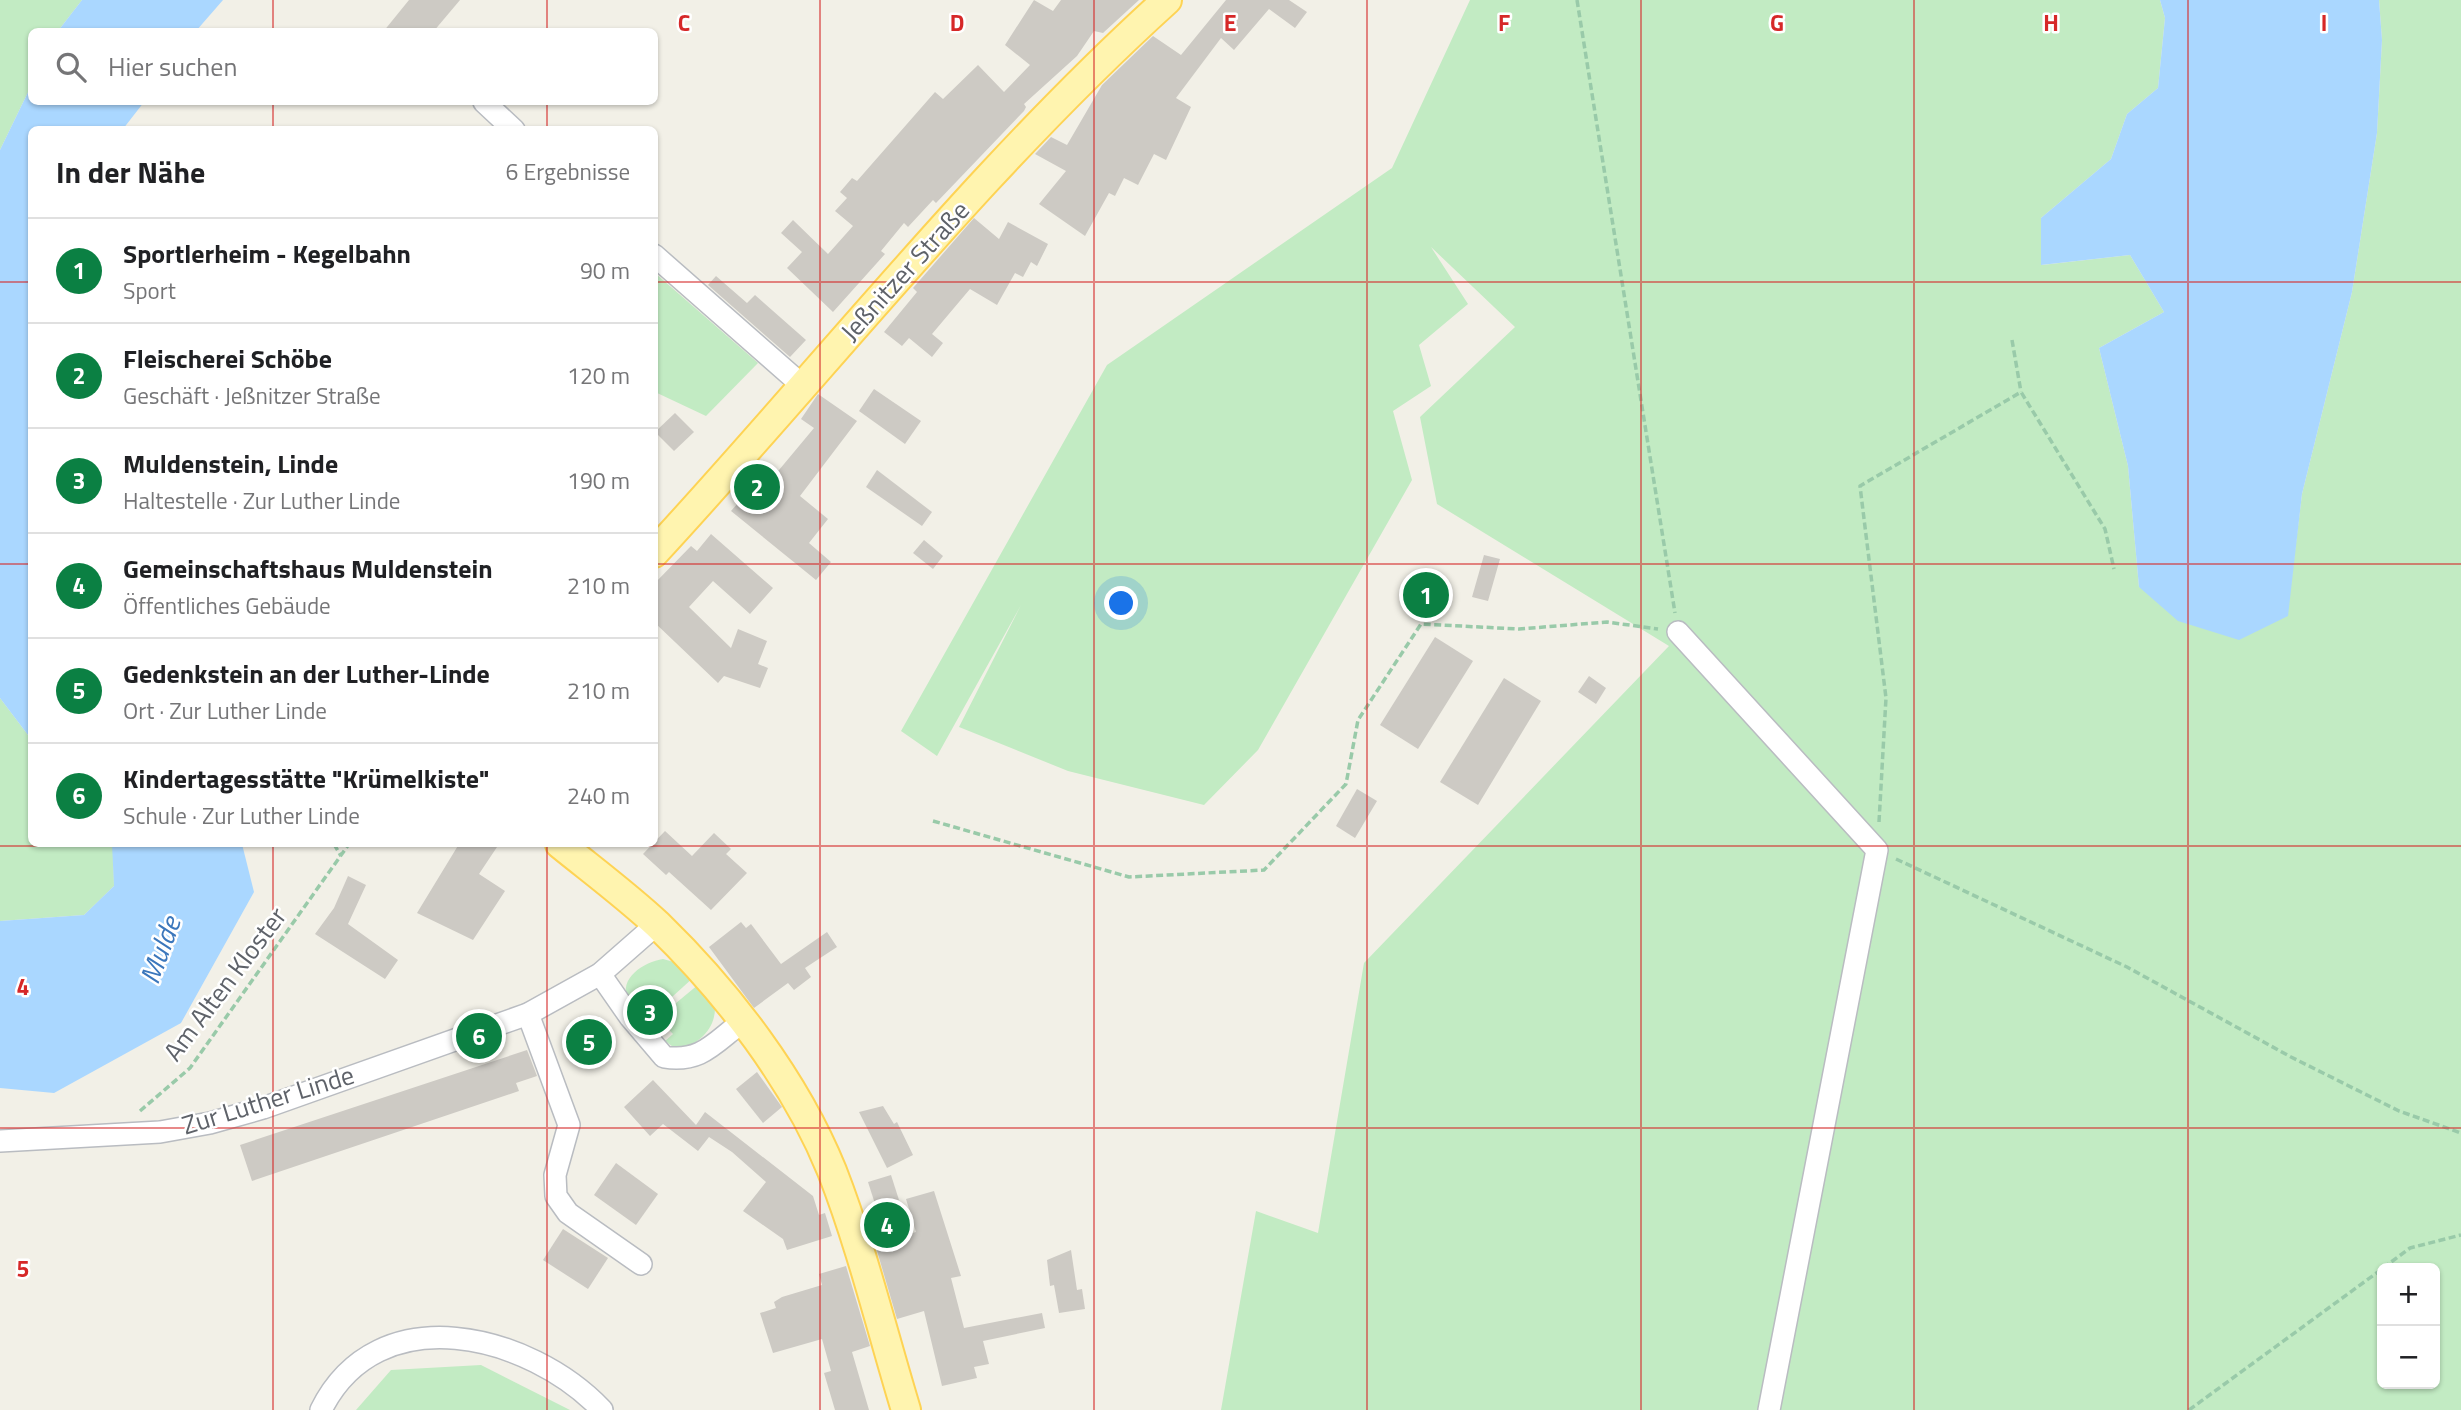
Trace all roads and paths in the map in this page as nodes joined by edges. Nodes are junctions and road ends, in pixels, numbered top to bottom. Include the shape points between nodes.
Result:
1 (1167, 0) edge
2 (1577, 0) edge
3 (487, 105) edge
4 (510, 126) edge
5 (658, 258) edge
6 (2012, 340) dead end
7 (803, 386) junction
8 (2021, 392) junction
9 (658, 549) edge
10 (2114, 569) dead end
11 (1678, 632) junction
12 (933, 821) dead end
13 (336, 847) edge
14 (347, 847) edge
15 (563, 847) edge
16 (1877, 850) junction
17 (341, 856) junction
18 (657, 924) junction
19 (600, 974) junction
20 (528, 1014) junction
21 (742, 1022) junction
22 (2461, 1133) edge
23 (121, 1137) junction
24 (0, 1141) edge
25 (2461, 1235) edge
26 (2389, 1263) edge
27 (641, 1264) dead end
28 (2377, 1272) edge
29 (321, 1410) edge
30 (602, 1410) edge
31 (906, 1410) edge
32 (1769, 1410) edge
33 (2189, 1410) edge

1 - 7 main road, Jeßnitzer Straße via 1045,116
2 - 11 path
3 - 4 street
5 - 7 street
6 - 8 path
7 - 9 main road, Jeßnitzer Straße
8 - 10 path via 2105,528
8 - 16 path via 1860,486 1886,698
11 - 12 path via 1607,622 1519,629 1421,624 1359,720 1346,784 1264,870 1129,877
11 - 16 street
13 - 17 path
14 - 17 path, Am Alten Kloster
15 - 18 main road
16 - 22 path via 2127,967 2399,1111
16 - 32 street
17 - 23 path, Am Alten Kloster via 190,1068 128,1119
18 - 19 street, Zur Luther Linde
18 - 21 main road
19 - 20 street, Zur Luther Linde
19 - 21 street via 664,1057 685,1060 704,1052
20 - 23 street, Zur Luther Linde via 263,1108 210,1123
20 - 27 street via 569,1125 555,1175 556,1196 568,1213
21 - 31 main road via 808,1121 831,1171
23 - 24 street, Zur Luther Linde
25 - 26 path via 2410,1248
28 - 33 path
29 - 30 street via 357,1364 391,1345 417,1338 477,1339 534,1360

